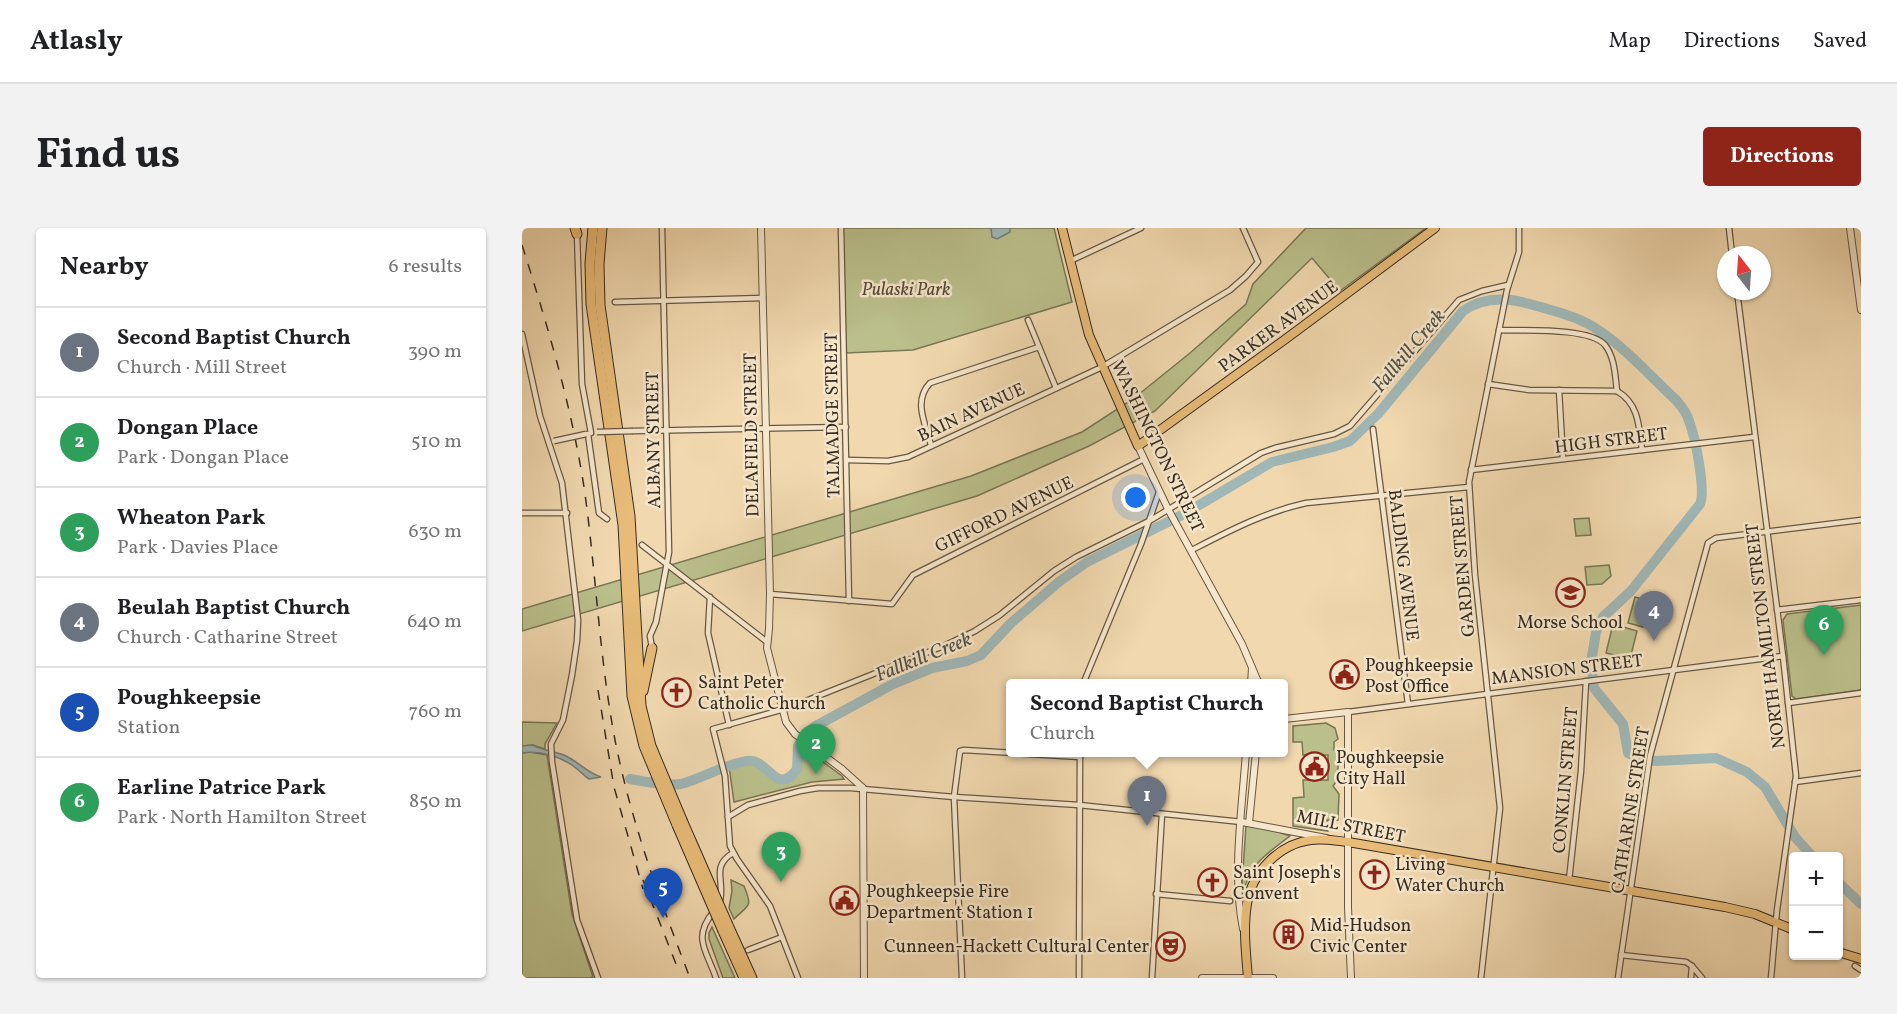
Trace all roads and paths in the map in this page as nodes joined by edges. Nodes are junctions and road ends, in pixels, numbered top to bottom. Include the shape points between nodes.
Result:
1 (593, 228) edge
2 (602, 228) edge
3 (662, 228) edge
4 (761, 228) edge
5 (841, 228) edge
6 (1062, 228) edge
7 (1141, 228) edge
8 (1243, 228) edge
9 (1435, 228) edge
10 (1519, 228) edge
11 (1729, 228) edge
12 (1850, 228) edge
13 (576, 231) edge
14 (1731, 246) edge
15 (1070, 261) junction
16 (1508, 285) junction
17 (763, 298) junction
18 (664, 300) junction
19 (1738, 300) edge
20 (615, 302) dead end
21 (1861, 310) edge
22 (1028, 320) dead end
23 (1499, 330) junction
24 (522, 334) edge
25 (1039, 347) junction
26 (1102, 367) junction
27 (1488, 384) junction
28 (1056, 388) junction
29 (1559, 390) junction
30 (1617, 390) junction
31 (846, 427) junction
32 (765, 429) junction
33 (1373, 429) dead end
34 (665, 430) junction
35 (590, 434) junction
36 (1754, 436) junction
37 (552, 441) junction
38 (931, 445) junction
39 (1138, 446) junction
40 (1642, 450) junction
41 (1144, 459) junction
42 (1563, 459) junction
43 (847, 460) junction
44 (1471, 470) junction
45 (1469, 487) junction
46 (1159, 492) junction
47 (1382, 496) junction
48 (1169, 510) junction
49 (522, 513) edge
50 (567, 513) junction
51 (607, 519) dead end
52 (1151, 520) junction
53 (1861, 520) edge
54 (1766, 532) junction
55 (642, 545) dead end
56 (1192, 550) junction
57 (668, 564) junction
58 (770, 594) junction
59 (710, 597) junction
60 (1861, 600) edge
61 (849, 601) junction
62 (1777, 610) junction
63 (766, 642) junction
64 (652, 648) joint
65 (1783, 656) junction
66 (1252, 668) junction
67 (1673, 670) junction
68 (1085, 679) edge
69 (1251, 679) edge
70 (1257, 679) edge
71 (1588, 681) junction
72 (1861, 693) edge
73 (1487, 694) junction
74 (1788, 703) junction
75 (1408, 704) junction
76 (782, 710) junction
77 (1348, 712) junction
78 (642, 714) junction
79 (1288, 720) edge
80 (729, 725) junction
81 (1006, 752) edge
82 (1080, 757) edge
83 (1246, 757) edge
84 (1256, 757) edge
85 (657, 771) junction
86 (1861, 773) edge
87 (1795, 782) junction
88 (863, 788) junction
89 (954, 797) junction
90 (1079, 805) junction
91 (1162, 814) junction
92 (728, 817) junction
93 (1242, 822) junction
94 (1250, 823) junction
95 (1337, 841) junction
96 (1348, 842) junction
97 (734, 854) junction
98 (1494, 867) junction
99 (1569, 880) junction
100 (1630, 891) junction
101 (1156, 894) junction
102 (1230, 901) dead end
103 (1776, 922) junction
104 (725, 928) junction
105 (1789, 928) edge
106 (782, 937) junction
107 (1246, 944) junction
108 (748, 950) dead end
109 (1843, 953) edge
110 (1622, 955) junction
111 (1861, 959) edge
112 (1692, 966) junction
113 (1855, 966) dead end
114 (1861, 970) edge
115 (598, 978) edge
116 (716, 978) edge
117 (744, 978) edge
118 (752, 978) edge
119 (798, 978) edge
120 (864, 978) edge
121 (962, 978) edge
122 (1079, 978) edge
123 (1152, 978) edge
124 (1202, 978) edge
125 (1248, 978) edge
126 (1273, 978) edge
127 (1351, 978) edge
128 (1480, 978) edge
129 (1618, 978) edge
130 (1691, 978) edge
131 (1702, 978) edge
132 (1771, 978) edge

1 - 85 highway via 591,304 623,525 632,696 641,736
2 - 78 highway via 600,305 630,516
3 - 18 street, ALBANY STREET
4 - 17 street, DELAFIELD STREET
5 - 31 street, TALMADGE STREET
6 - 15 main road, WASHINGTON STREET
7 - 15 street
8 - 26 street, BAIN AVENUE via 1258,262 1246,276 1180,322
9 - 39 main road, PARKER AVENUE
10 - 16 street, GARDEN STREET via 1520,248
11 - 14 street
12 - 21 street
13 - 35 street via 582,384
15 - 26 main road, WASHINGTON STREET via 1089,335
16 - 23 street, GARDEN STREET
16 - 48 street via 1459,300 1350,426 1324,437 1268,450
17 - 18 street
17 - 32 street, DELAFIELD STREET
18 - 20 street
18 - 34 street, ALBANY STREET
19 - 36 street, NORTH HAMILTON STREET
22 - 25 street
23 - 27 street, GARDEN STREET
23 - 30 street via 1581,333 1598,339 1612,358
24 - 37 street via 540,416
25 - 28 street
25 - 38 street via 930,383 920,402
26 - 28 street, BAIN AVENUE
26 - 39 main road, WASHINGTON STREET
27 - 29 street
27 - 44 street, GARDEN STREET
28 - 38 street, BAIN AVENUE
29 - 30 street
29 - 42 street
30 - 40 street via 1633,405
31 - 32 street
31 - 43 street, TALMADGE STREET
32 - 34 street
32 - 58 street, DELAFIELD STREET
33 - 47 street, BALDING AVENUE
34 - 35 street, bridge
34 - 57 street, ALBANY STREET
35 - 37 street, bridge
35 - 51 street via 599,513
36 - 40 street, HIGH STREET
36 - 54 street, NORTH HAMILTON STREET
37 - 50 street
38 - 43 street, BAIN AVENUE via 899,460
39 - 41 street, WASHINGTON STREET
40 - 42 street, HIGH STREET
41 - 46 street, WASHINGTON STREET
41 - 61 street, GIFFORD AVENUE via 913,575 895,601 887,605
42 - 44 street, HIGH STREET
43 - 61 street, TALMADGE STREET
44 - 45 street, GARDEN STREET
45 - 47 street
45 - 73 street, GARDEN STREET
46 - 48 street, WASHINGTON STREET
46 - 52 street
47 - 56 street via 1292,506 1252,520
47 - 75 street, BALDING AVENUE
48 - 52 street
48 - 56 street, WASHINGTON STREET
49 - 50 street
50 - 115 street via 578,635 564,717 551,748 578,920
52 - 68 street
52 - 76 street via 1076,557 975,631
53 - 54 street
54 - 62 street, NORTH HAMILTON STREET
54 - 67 street, CATHARINE STREET via 1716,538 1707,545
55 - 57 street
56 - 66 street, WASHINGTON STREET
57 - 59 street
57 - 64 street, ALBANY STREET via 650,636
58 - 61 street
58 - 63 street, DELAFIELD STREET
59 - 63 street
59 - 80 street via 708,633
60 - 62 street
62 - 65 street, NORTH HAMILTON STREET
63 - 76 street, DELAFIELD STREET
64 - 78 highway
65 - 67 street, MANSION STREET
65 - 74 street, NORTH HAMILTON STREET
66 - 69 street, WASHINGTON STREET
66 - 70 street, WASHINGTON STREET
67 - 71 street, MANSION STREET
67 - 100 street, CATHARINE STREET via 1648,764
71 - 73 street, MANSION STREET
71 - 99 street, CONKLIN STREET
72 - 74 street
73 - 75 street, MANSION STREET
73 - 98 street, GARDEN STREET via 1499,793
74 - 87 street, NORTH HAMILTON STREET
75 - 77 street, MANSION STREET
76 - 80 street
76 - 88 street via 795,734
77 - 79 street, MANSION STREET
77 - 96 street
78 - 85 highway
80 - 92 street via 713,729 724,771
81 - 89 street via 960,751
82 - 90 street
83 - 93 street
84 - 94 street
85 - 104 highway, bridge
86 - 87 street
87 - 103 street, NORTH HAMILTON STREET
88 - 89 street, MILL STREET
88 - 92 street, MILL STREET via 800,791 748,805
88 - 120 street
89 - 90 street, MILL STREET
89 - 121 street
90 - 91 street, MILL STREET
90 - 122 street
91 - 93 street, MILL STREET
91 - 101 street
92 - 97 street via 729,843
93 - 94 street, MILL STREET
93 - 107 street via 1238,895
94 - 95 street, MILL STREET
95 - 96 main road, MILL STREET
95 - 107 main road via 1301,842 1278,853 1263,868 1248,900
96 - 98 main road, MILL STREET
96 - 127 street
97 - 106 street via 770,906
97 - 116 street via 721,865 721,900 702,930
98 - 99 main road, MILL STREET
98 - 128 street, GARDEN STREET
99 - 100 main road, MILL STREET
100 - 103 main road, MILL STREET via 1735,909
100 - 110 street, CATHARINE STREET
101 - 102 street
101 - 123 street
103 - 105 main road, MILL STREET
103 - 132 street, NORTH HAMILTON STREET
104 - 117 highway
104 - 118 highway
106 - 108 street
106 - 119 street
107 - 125 main road
109 - 111 main road
110 - 112 street via 1686,962
110 - 129 street, CATHARINE STREET
112 - 130 street
112 - 131 street
113 - 114 street
124 - 125 street
125 - 126 street

